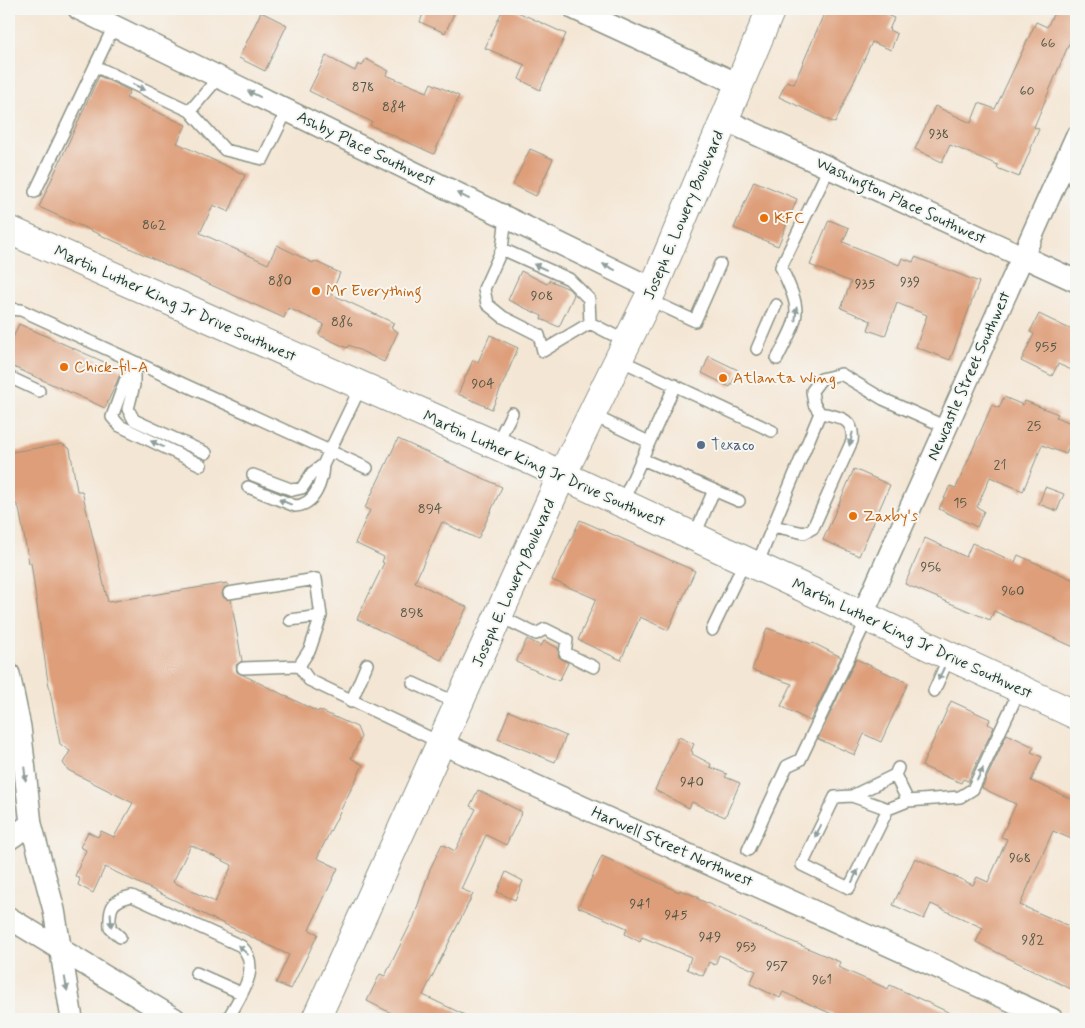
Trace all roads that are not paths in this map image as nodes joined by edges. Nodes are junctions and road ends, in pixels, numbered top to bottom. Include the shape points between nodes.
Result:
1 (79, 9) edge
2 (575, 9) edge
3 (771, 9) edge
4 (114, 26) junction
5 (95, 66) junction
6 (208, 67) junction
7 (738, 84) junction
8 (287, 110) junction
9 (190, 112) junction
10 (725, 120) junction
11 (1076, 137) edge
12 (829, 168) junction
13 (35, 192) dead end
14 (506, 217) junction
15 (9, 230) edge
16 (502, 249) junction
17 (1022, 256) junction
18 (720, 264) dead end
19 (1076, 281) edge
20 (650, 294) junction
21 (776, 306) dead end
22 (9, 309) edge
23 (590, 323) junction
24 (757, 350) dead end
25 (623, 351) junction
26 (777, 359) dead end
27 (136, 368) junction
28 (9, 377) edge
29 (674, 384) junction
30 (362, 386) junction
31 (39, 391) dead end
32 (512, 413) dead end
33 (820, 413) junction
34 (592, 415) junction
35 (946, 427) junction
36 (772, 431) dead end
37 (649, 442) junction
38 (495, 446) junction
39 (331, 451) junction
40 (206, 454) dead end
41 (642, 459) junction
42 (201, 465) dead end
43 (323, 465) junction
44 (367, 468) dead end
45 (253, 475) dead end
46 (562, 476) junction
47 (248, 487) dead end
48 (714, 490) junction
49 (740, 501) dead end
50 (622, 503) junction
51 (774, 526) junction
52 (694, 537) junction
53 (751, 564) junction
54 (229, 593) dead end
55 (321, 616) junction
56 (499, 616) junction
57 (864, 618) junction
58 (290, 620) dead end
59 (712, 630) dead end
60 (949, 657) junction
61 (367, 664) dead end
62 (299, 666) junction
63 (594, 667) dead end
64 (244, 668) dead end
65 (9, 674) edge
66 (413, 684) dead end
67 (1020, 689) junction
68 (934, 691) dead end
69 (351, 702) junction
70 (460, 704) junction
71 (1076, 715) edge
72 (443, 744) junction
73 (852, 796) junction
74 (908, 801) junction
75 (888, 809) junction
76 (31, 824) junction
77 (9, 839) edge
78 (748, 850) dead end
79 (9, 918) edge
80 (120, 937) dead end
81 (60, 948) junction
82 (196, 973) dead end
83 (241, 993) junction
84 (72, 1019) edge
85 (176, 1019) edge
86 (228, 1019) edge
87 (316, 1019) edge
88 (1052, 1019) edge

1 - 4 street, Ashby Place Southwest
2 - 7 street
3 - 7 main road, Joseph E. Lowery Boulevard
4 - 5 lane
4 - 6 street, Ashby Place Southwest
5 -> 9 lane
5 - 13 lane
8 -> 6 street, Ashby Place Southwest
6 - 9 lane
7 - 10 main road, Joseph E. Lowery Boulevard
8 - 9 lane via 263,159 225,150
14 -> 8 street, Ashby Place Southwest
10 - 12 street, Washington Place Southwest
10 - 20 main road, Joseph E. Lowery Boulevard
11 - 17 street, Newcastle Street Southwest
12 - 17 street, Washington Place Southwest
26 -> 12 lane via 796,322 797,302 781,267
14 - 16 lane
20 -> 14 street, Ashby Place Southwest
15 - 30 main road, Martin Luther King Jr Drive Southwest
23 -> 16 lane via 589,298 569,279
16 - 23 lane via 484,289 487,304 503,317 539,335 543,351
17 - 19 street, Washington Place Southwest
17 - 35 street, Newcastle Street Southwest
18 - 20 lane via 695,321
20 - 25 main road, Joseph E. Lowery Boulevard
21 - 24 lane
22 - 27 lane via 21,310
23 - 25 lane
25 - 29 lane
25 - 34 main road, Joseph E. Lowery Boulevard
27 - 39 lane
27 - 40 lane via 128,409 134,420
42 -> 27 lane via 120,426 112,416 125,382
28 - 31 lane
29 - 36 lane
29 - 37 lane
30 - 38 main road, Martin Luther King Jr Drive Southwest
30 - 39 lane
32 - 38 lane
33 - 35 lane via 814,404 812,391 821,379 841,374 883,399
33 - 51 lane
33 -> 51 lane via 839,417 850,424 852,441 812,528 804,533
34 - 37 lane
34 - 46 main road, Joseph E. Lowery Boulevard
35 - 57 street, Newcastle Street Southwest
37 - 41 lane
38 - 46 main road, Martin Luther King Jr Drive Southwest
39 - 43 lane
39 - 44 lane
41 - 48 lane
41 - 50 lane
43 - 45 lane via 312,473 302,488 293,490
43 -> 47 lane via 322,478 311,501 303,506 295,506
46 - 50 main road, Martin Luther King Jr Drive Southwest
46 - 56 main road, Joseph E. Lowery Boulevard
48 - 49 lane
48 - 52 lane
50 - 52 main road, Martin Luther King Jr Drive Southwest
51 - 53 lane
52 - 53 main road, Martin Luther King Jr Drive Southwest
53 - 57 main road, Martin Luther King Jr Drive Southwest
53 - 59 lane
54 - 55 lane via 316,579
55 - 58 lane
55 - 62 lane via 310,649
56 - 63 lane via 536,634 545,629 567,640 565,653
56 - 70 main road, Joseph E. Lowery Boulevard
57 - 60 main road, Martin Luther King Jr Drive Southwest
57 - 78 lane via 800,760 788,766
60 - 67 main road, Martin Luther King Jr Drive Southwest
60 -> 68 lane
61 - 69 lane
62 - 64 lane
62 - 69 lane, Harwell Street Northwest via 309,680
65 -> 76 street via 20,727
66 - 70 lane
67 - 71 main road, Martin Luther King Jr Drive Southwest
74 -> 67 lane via 960,797 973,789
69 - 72 lane, Harwell Street Northwest
70 - 72 main road, Joseph E. Lowery Boulevard
72 - 87 main road, Joseph E. Lowery Boulevard
72 - 88 street, Harwell Street Northwest
73 - 74 lane via 896,771
73 - 75 lane
73 -> 75 lane via 835,797 802,865 850,888
74 - 75 lane
76 - 77 street
76 - 81 street via 54,910
79 - 81 street
83 -> 80 lane via 252,964 249,954 241,946 132,896 120,898 109,914 110,928
81 -> 84 street
81 - 85 street
82 - 83 lane
83 - 86 lane

